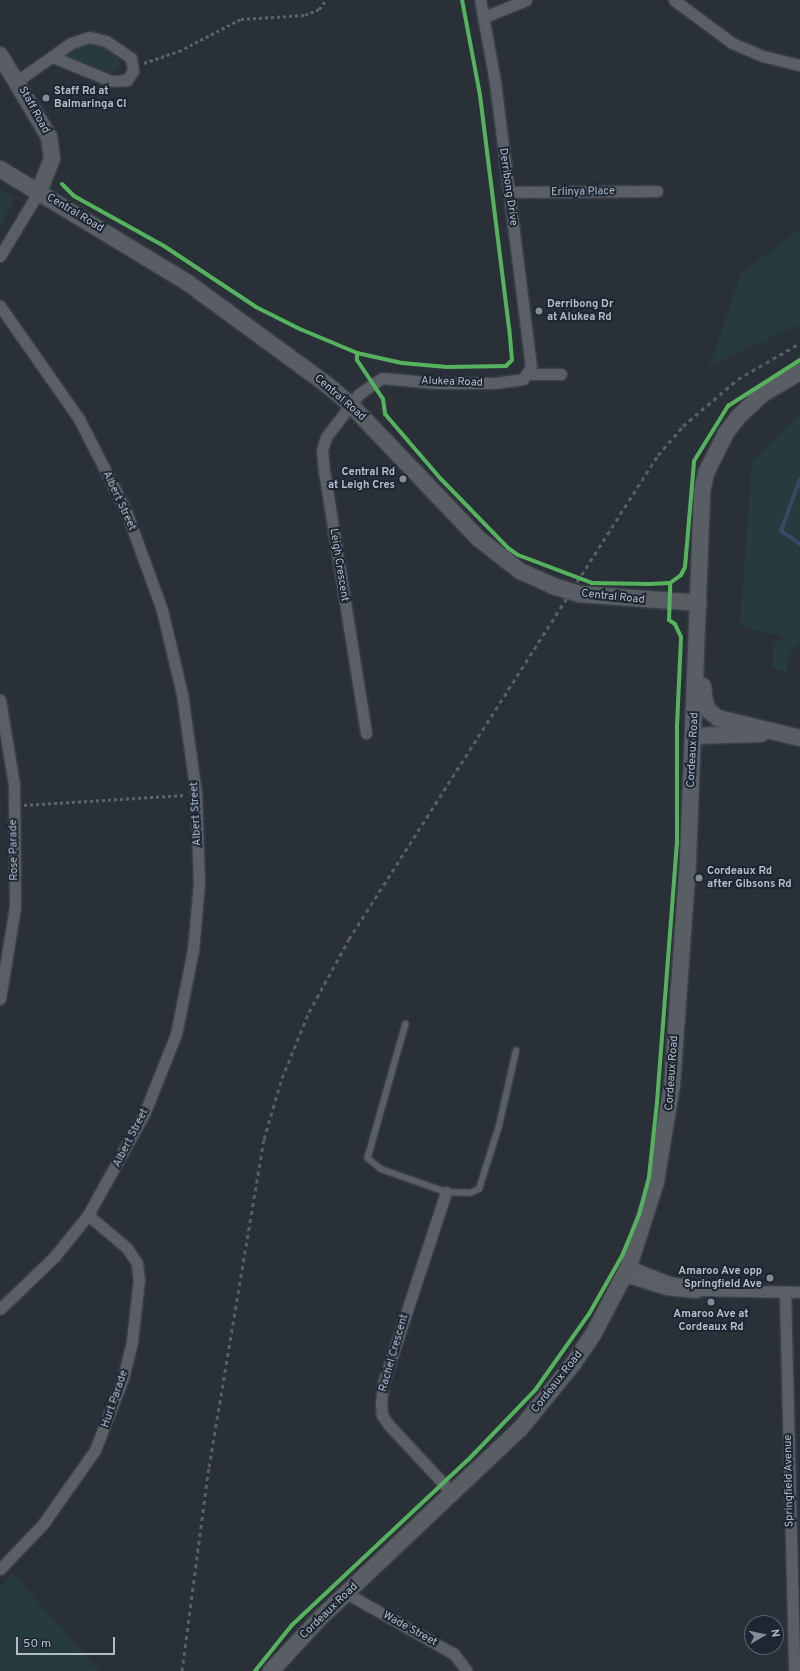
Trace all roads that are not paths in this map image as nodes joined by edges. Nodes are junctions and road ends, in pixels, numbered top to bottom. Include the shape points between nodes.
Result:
1 (480, 0) edge
2 (526, 0) edge
3 (674, 0) edge
4 (484, 17) junction
5 (0, 55) edge
6 (53, 57) junction
7 (800, 65) edge
8 (17, 81) junction
9 (0, 169) edge
10 (38, 191) junction
11 (657, 191) dead end
12 (509, 192) junction
13 (0, 256) edge
14 (0, 306) edge
15 (800, 372) edge
16 (527, 374) junction
17 (561, 374) dead end
18 (350, 404) junction
19 (699, 603) junction
20 (698, 643) junction
21 (0, 700) edge
22 (770, 732) junction
23 (366, 733) dead end
24 (694, 736) junction
25 (800, 738) edge
26 (0, 1000) edge
27 (406, 1024) dead end
28 (516, 1051) dead end
29 (446, 1192) junction
30 (88, 1215) junction
31 (627, 1271) junction
32 (785, 1292) junction
33 (800, 1292) edge
34 (1, 1305) edge
35 (794, 1478) edge
36 (453, 1494) junction
37 (0, 1569) edge
38 (346, 1593) junction
39 (796, 1657) edge
40 (271, 1671) edge
41 (467, 1671) edge
42 (794, 1671) edge

1 - 4 street, Derribong Drive
2 - 4 street
3 - 7 street via 732,43 763,56
4 - 12 street, Derribong Drive
5 - 8 main road, Staff Road
6 - 6 street via 72,43 97,38 130,58 134,66 127,80 116,82
6 - 8 street
8 - 10 main road, Staff Road via 44,126 52,148 50,167
9 - 10 main road, Central Road
10 - 13 street
10 - 18 main road, Central Road via 188,283
11 - 12 street, Erlinya Place
12 - 16 street, Derribong Drive via 531,359
14 - 30 street, Albert Street via 79,419 126,510 162,610 182,694 196,794 199,884 193,950 176,1034 145,1112
15 - 19 main road, Cordeaux Road via 750,404 726,433 710,462 702,492
16 - 17 street, Alukea Road
16 - 18 street, Alukea Road via 523,379 495,383 436,383 382,378 372,382
18 - 19 main road, Central Road via 479,539 520,571 553,586 580,594
18 - 23 street, Leigh Crescent via 336,421 322,450
19 - 20 main road, Cordeaux Road
20 - 22 main road via 705,703 709,712 731,723
20 - 24 main road, Cordeaux Road
21 - 26 street, Rose Parade via 14,785 15,907
22 - 24 main road via 757,735
22 - 25 main road
24 - 31 main road, Cordeaux Road via 668,1118 649,1210
27 - 29 lane via 368,1149 368,1158 381,1169
28 - 29 lane via 499,1126 479,1189 470,1193
29 - 36 street, Rachel Crescent via 383,1384 381,1404 382,1415 388,1424
30 - 34 street, Albert Street via 55,1256
30 - 37 street, Hurt Parade via 127,1248 137,1263 138,1287 125,1370 112,1412 95,1450 43,1524
31 - 32 street via 700,1290
31 - 36 main road, Cordeaux Road via 594,1333 563,1378 520,1430
32 - 33 street
32 - 35 street, Springfield Avenue
35 - 39 street, Springfield Avenue
36 - 38 main road, Cordeaux Road
38 - 40 main road, Cordeaux Road
38 - 41 street, Wade Street via 454,1654
39 - 42 street, Springfield Avenue

